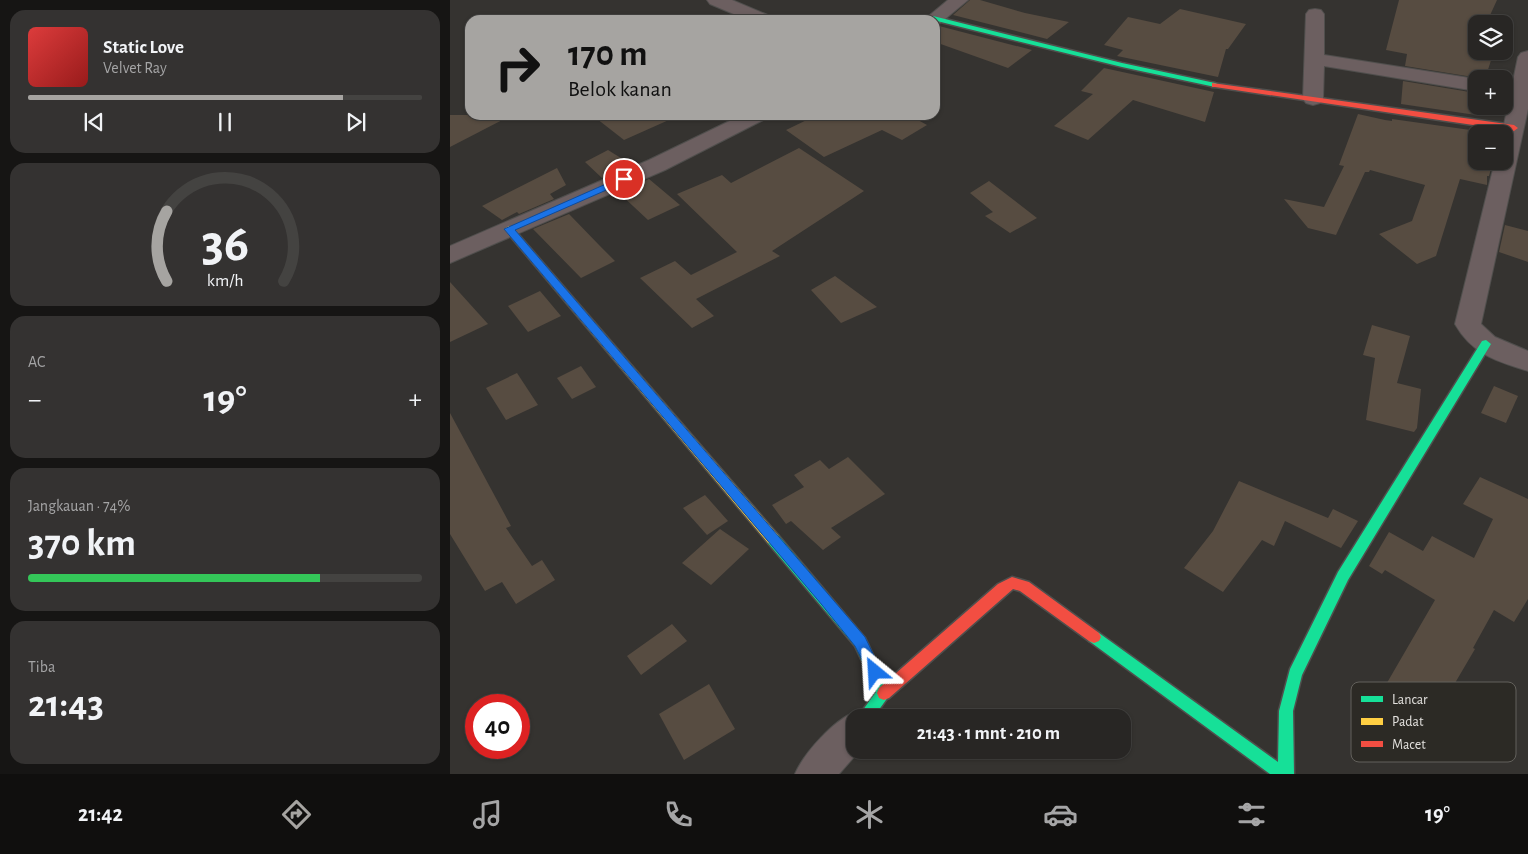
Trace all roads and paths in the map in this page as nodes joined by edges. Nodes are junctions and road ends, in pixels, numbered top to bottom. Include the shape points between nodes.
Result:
1 (716, 0) edge
2 (959, 0) edge
3 (1315, 14) dead end
4 (752, 15) edge
5 (939, 15) edge
6 (940, 20) edge
7 (1528, 57) edge
8 (1314, 59) junction
9 (1468, 84) edge
10 (1513, 91) edge
11 (1313, 99) junction
12 (748, 120) edge
13 (1514, 128) junction
14 (509, 229) junction
15 (450, 256) edge
16 (1486, 344) junction
17 (1528, 361) edge
18 (884, 693) junction
19 (871, 709) edge
20 (846, 739) edge
21 (814, 774) edge
22 (1284, 774) edge

1 - 4 street
2 - 5 street
3 - 8 street
6 - 11 street via 1197,82
7 - 10 street
8 - 9 street
8 - 11 street
10 - 13 street
11 - 13 street
12 - 14 street via 657,165
13 - 16 street via 1468,324
14 - 15 street
14 - 18 street via 860,642
16 - 17 street
16 - 22 street via 1343,576 1295,674 1289,688
18 - 19 street
18 - 22 street via 1003,588 1016,583
20 - 21 street

